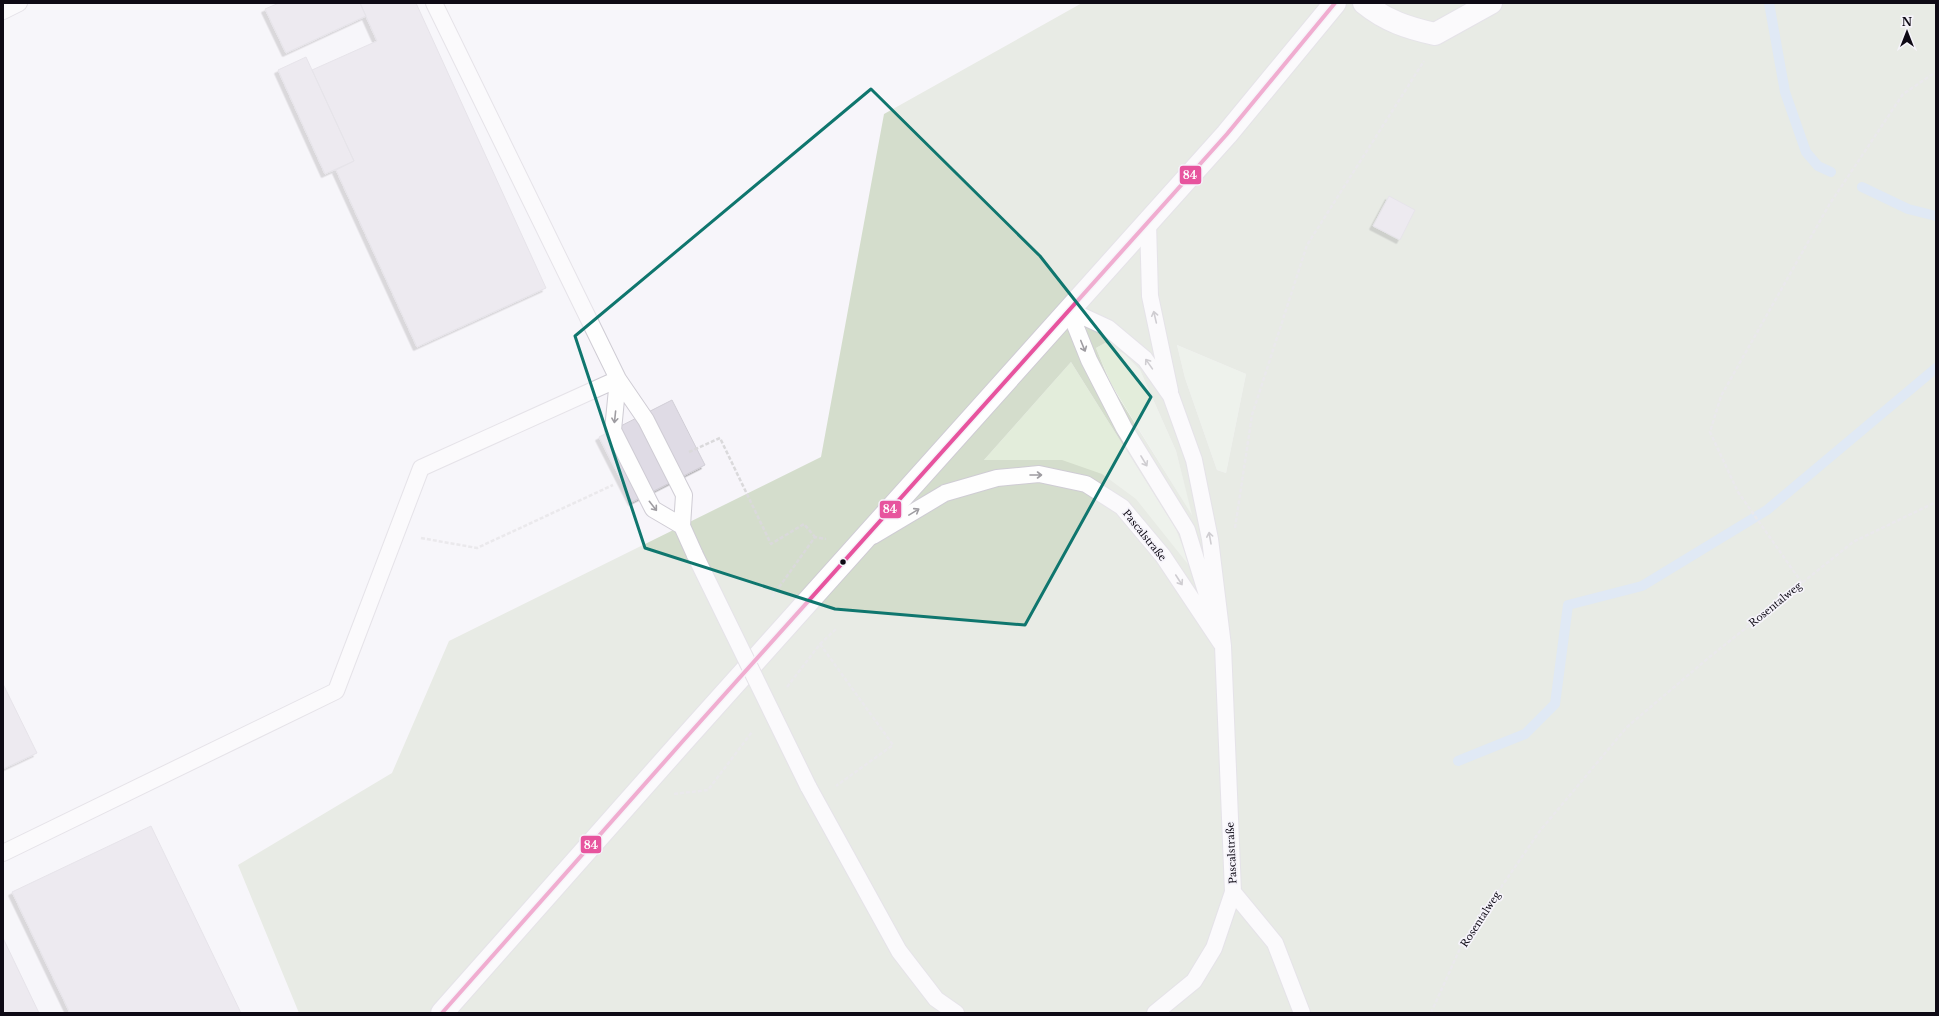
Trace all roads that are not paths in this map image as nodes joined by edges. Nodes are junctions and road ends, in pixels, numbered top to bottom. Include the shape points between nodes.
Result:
1 (19, 3) edge
2 (434, 3) edge
3 (1335, 3) edge
4 (1364, 3) edge
5 (1491, 3) edge
6 (3, 11) edge
7 (1148, 222) junction
8 (1069, 310) junction
9 (618, 378) junction
10 (1171, 396) junction
11 (682, 526) junction
12 (856, 546) junction
13 (1223, 646) junction
14 (3, 853) edge
15 (1233, 892) junction
16 (442, 1013) edge
17 (956, 1013) edge
18 (1155, 1013) edge
19 (1302, 1013) edge

1 - 6 lane
2 - 9 lane
3 - 7 street, Pascalstraße via 1227,134
4 - 5 street via 1405,28 1435,34
7 - 8 street, Pascalstraße
10 -> 7 lane, Pascalstraße via 1150,296
10 -> 8 lane, Pascalstraße via 1145,359 1108,328
8 - 12 street, Pascalstraße
8 -> 13 lane, Pascalstraße via 1089,360 1124,428 1186,530
9 - 11 lane via 646,420 684,495
9 -> 11 lane via 613,430 654,509
9 - 14 lane via 421,468 336,692
13 -> 10 lane, Pascalstraße via 1210,539 1194,460
11 - 17 lane, bridge via 815,801 899,951 936,999
12 -> 13 lane, Pascalstraße via 945,493 997,478 1039,474 1086,484 1122,507 1163,556
12 - 16 street, Pascalstraße
13 - 15 lane, Pascalstraße
15 - 18 lane via 1214,948 1194,981
15 - 19 lane via 1275,943

